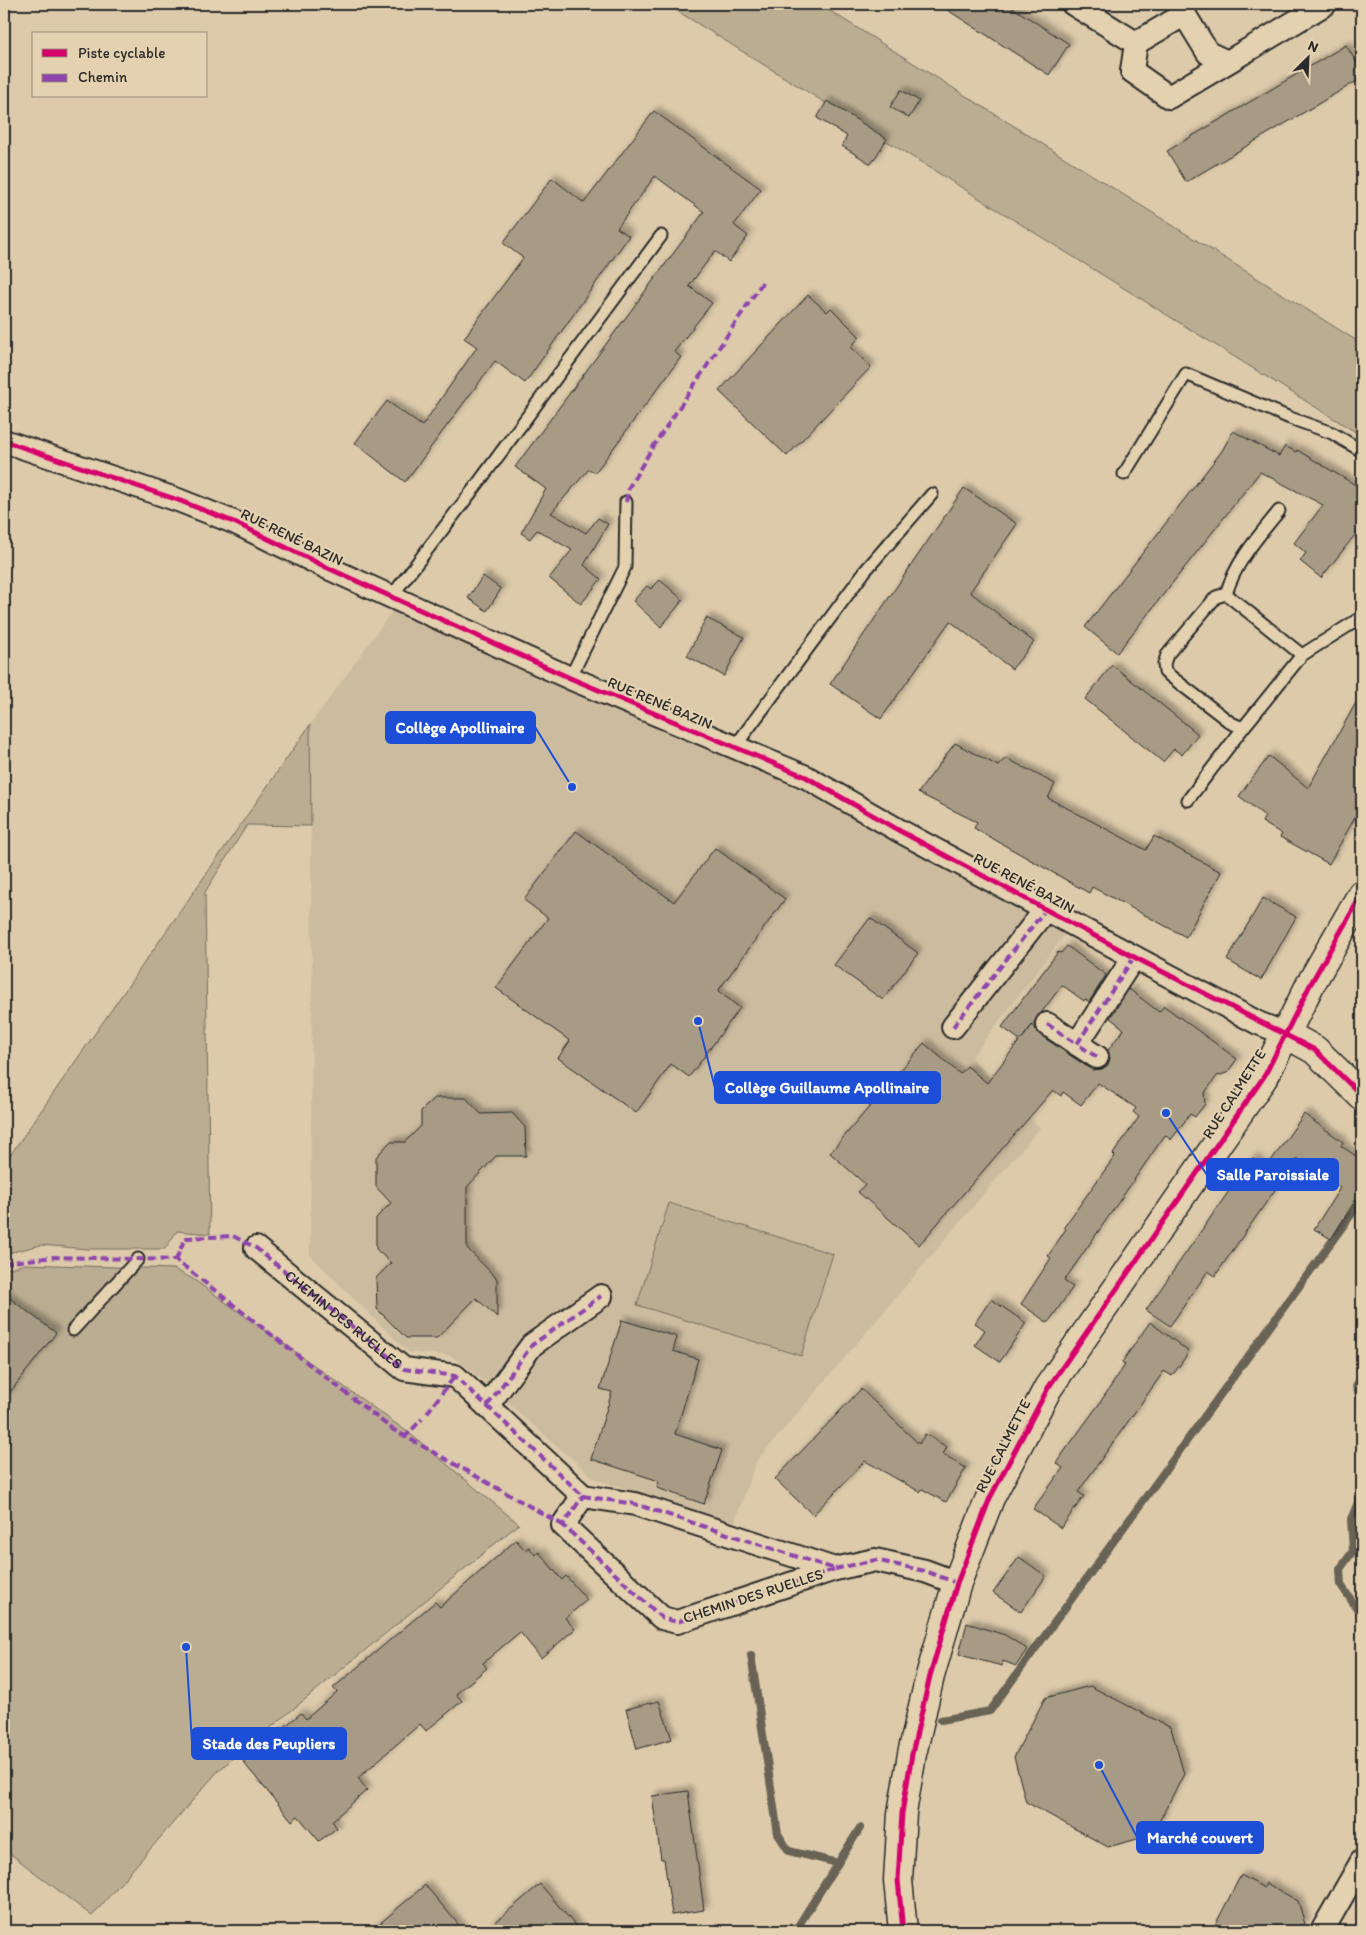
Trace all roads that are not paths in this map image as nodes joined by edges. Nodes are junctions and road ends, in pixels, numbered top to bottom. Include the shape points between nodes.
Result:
1 (1073, 4) edge
2 (1325, 4) edge
3 (1181, 9) edge
4 (1136, 43) junction
5 (1227, 62) junction
6 (661, 236) dead end
7 (4, 441) edge
8 (1362, 451) edge
9 (1124, 474) dead end
10 (932, 494) dead end
11 (626, 502) dead end
12 (1279, 511) dead end
13 (1226, 594) junction
14 (391, 597) junction
15 (1362, 617) edge
16 (1302, 655) junction
17 (570, 678) junction
18 (1243, 728) junction
19 (734, 748) junction
20 (1188, 800) dead end
21 (1362, 894) edge
22 (1046, 909) junction
23 (1134, 957) junction
24 (1046, 1024) dead end
25 (953, 1027) dead end
26 (1286, 1034) junction
27 (1077, 1044) junction
28 (1097, 1057) dead end
29 (1362, 1096) edge
30 (256, 1248) dead end
31 (138, 1259) dead end
32 (601, 1296) dead end
33 (74, 1330) dead end
34 (487, 1406) junction
35 (583, 1496) junction
36 (835, 1569) junction
37 (957, 1583) junction
38 (1362, 1861) edge
39 (904, 1931) edge
40 (1322, 1931) edge

1 - 4 street
2 - 5 street
3 - 4 street
3 - 5 street via 1208,53
4 - 5 street via 1132,71 1169,97
6 - 14 lane
7 - 14 street, RUE RENÉ BAZIN via 236,523
8 - 9 lane via 1332,433 1186,374
10 - 19 lane via 865,571
11 - 17 lane via 625,567
12 - 13 lane via 1243,555 1232,573
13 - 16 lane
13 - 18 lane via 1216,597 1167,655 1165,672 1231,723
14 - 17 street, RUE RENÉ BAZIN
15 - 16 lane
16 - 18 lane
17 - 19 street, RUE RENÉ BAZIN
18 - 20 lane
19 - 22 street, RUE RENÉ BAZIN via 806,777
21 - 26 street, RUE CALMETTE
22 - 23 street, RUE RENÉ BAZIN
22 - 25 street
23 - 26 street, RUE RENÉ BAZIN via 1258,1023
23 - 27 street
24 - 27 street
26 - 29 street via 1315,1050
26 - 37 street, RUE CALMETTE via 1266,1075 1048,1388 990,1498
27 - 28 street
30 - 34 street, CHEMIN DES RUELLES via 404,1369 455,1376
31 - 33 lane
32 - 34 street via 532,1345
34 - 35 street, CHEMIN DES RUELLES
35 - 36 street, CHEMIN DES RUELLES via 635,1504
35 - 36 street, CHEMIN DES RUELLES via 563,1525 662,1618 677,1622
36 - 37 street, CHEMIN DES RUELLES via 875,1560 925,1571
37 - 39 street, RUE CALMETTE via 930,1676 902,1813 898,1880
38 - 40 street

